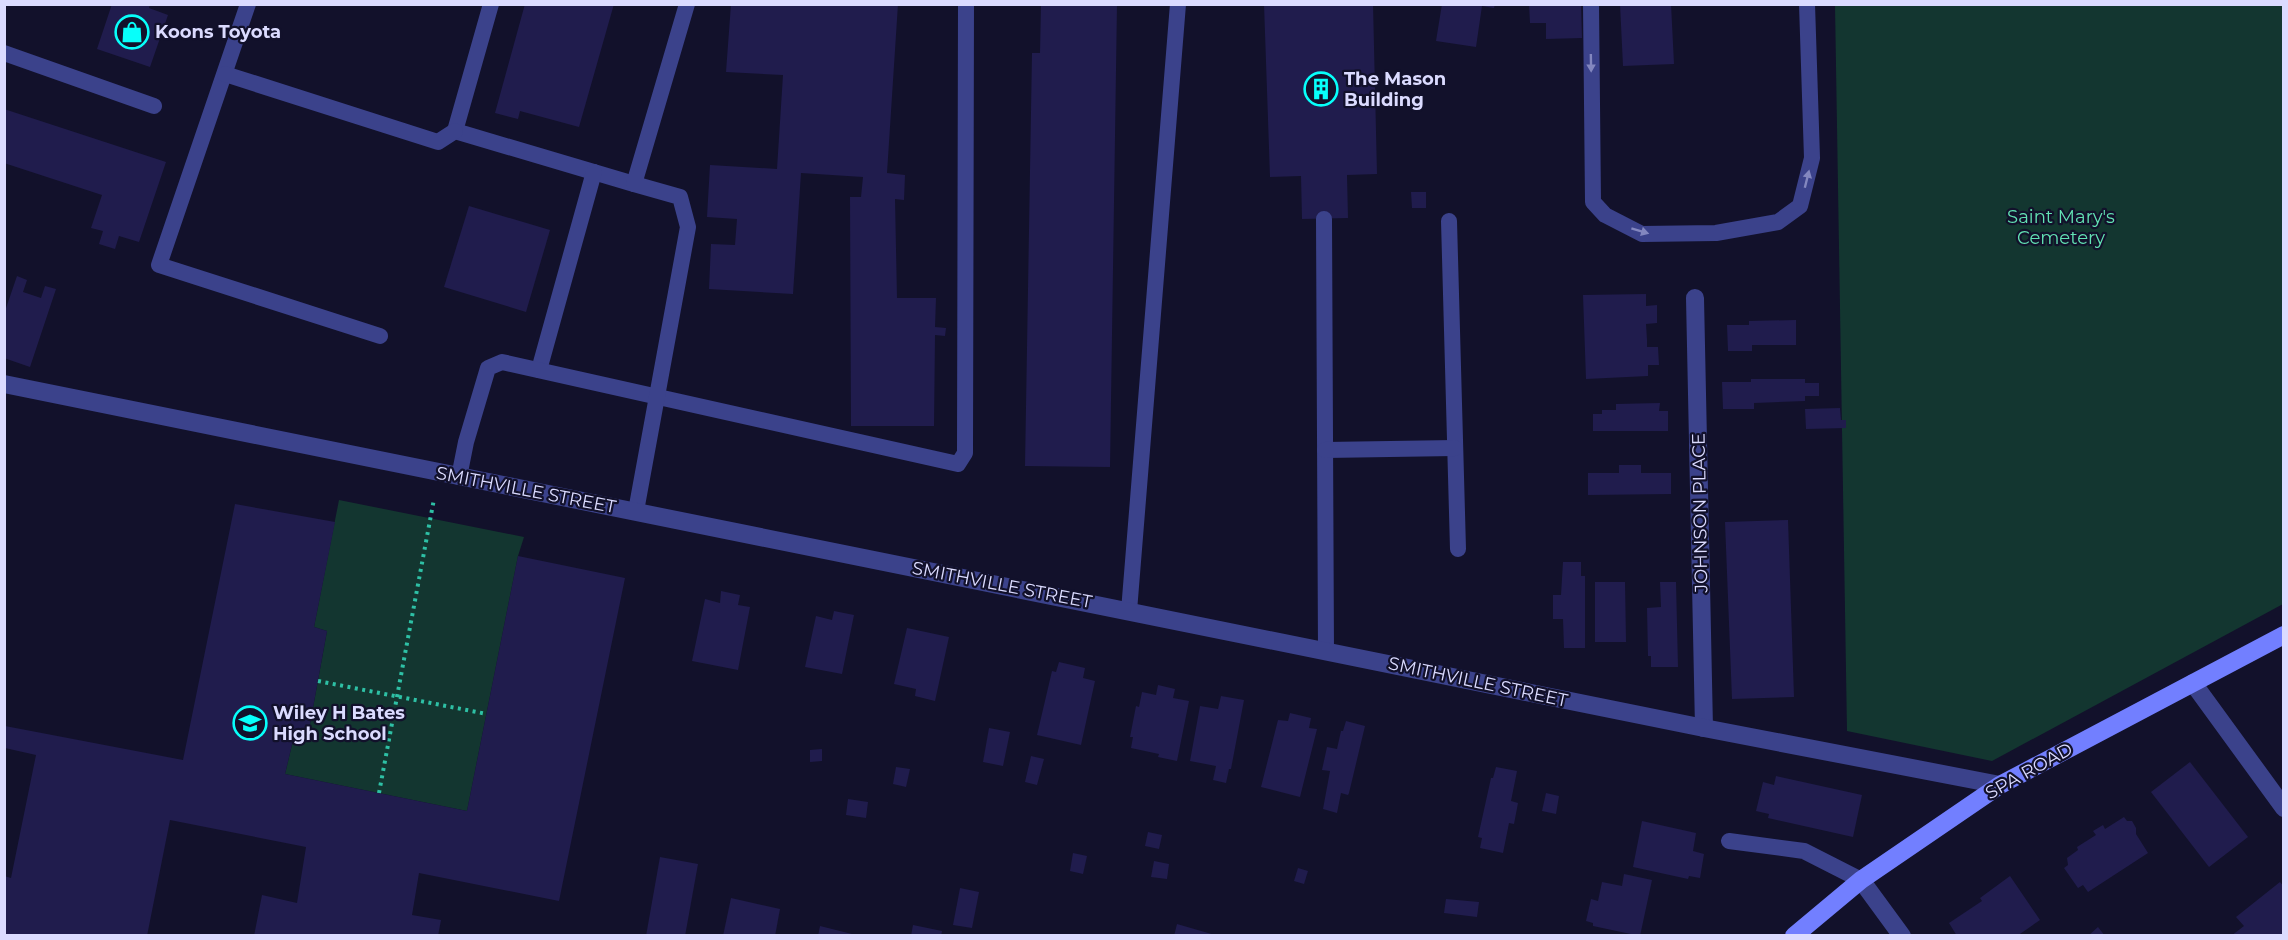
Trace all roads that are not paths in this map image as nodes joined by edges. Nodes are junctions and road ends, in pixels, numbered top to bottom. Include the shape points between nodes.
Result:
1 (249, 4) edge
2 (491, 4) edge
3 (687, 4) edge
4 (966, 4) edge
5 (1178, 4) edge
6 (1591, 4) edge
7 (1807, 4) edge
8 (4, 53) edge
9 (225, 74) junction
10 (154, 106) dead end
11 (455, 131) junction
12 (594, 172) junction
13 (634, 184) junction
14 (1324, 219) dead end
15 (1449, 221) dead end
16 (1695, 298) dead end
17 (380, 336) dead end
18 (539, 370) junction
19 (4, 384) edge
20 (656, 397) junction
21 (1455, 448) junction
22 (1325, 450) junction
23 (459, 477) junction
24 (636, 511) junction
25 (1458, 549) dead end
26 (1129, 610) junction
27 (2283, 635) edge
28 (1326, 651) junction
29 (2193, 683) junction
30 (1704, 728) junction
31 (2000, 785) junction
32 (2283, 808) edge
33 (1729, 841) dead end
34 (1861, 880) junction
35 (1794, 936) edge
36 (1902, 936) edge

1 - 9 lane
2 - 11 lane
3 - 13 lane
4 - 20 lane via 964,453 958,464
5 - 26 lane
6 -> 7 lane via 1593,202 1605,216 1642,234 1716,232 1778,222 1800,206 1812,158
8 - 10 lane
9 - 11 lane via 438,142
9 - 17 lane via 159,265
11 - 12 lane
12 - 13 lane
12 - 18 lane
13 - 20 lane via 681,197 688,227
14 - 22 lane
15 - 21 lane
16 - 30 street, JOHNSON PLACE
18 - 20 lane
18 - 23 lane via 502,362 488,368
19 - 23 street, SMITHVILLE STREET
20 - 24 lane
21 - 22 lane
21 - 25 lane
22 - 28 lane
23 - 24 street, SMITHVILLE STREET
24 - 26 street, SMITHVILLE STREET
26 - 28 street, SMITHVILLE STREET
27 - 29 main road, SPA ROAD
28 - 30 street, SMITHVILLE STREET
29 - 31 main road, SPA ROAD
29 - 32 street
30 - 31 street, SMITHVILLE STREET
31 - 34 main road, SPA ROAD
33 - 34 lane via 1804,851
34 - 35 main road, SPA ROAD
34 - 36 street

